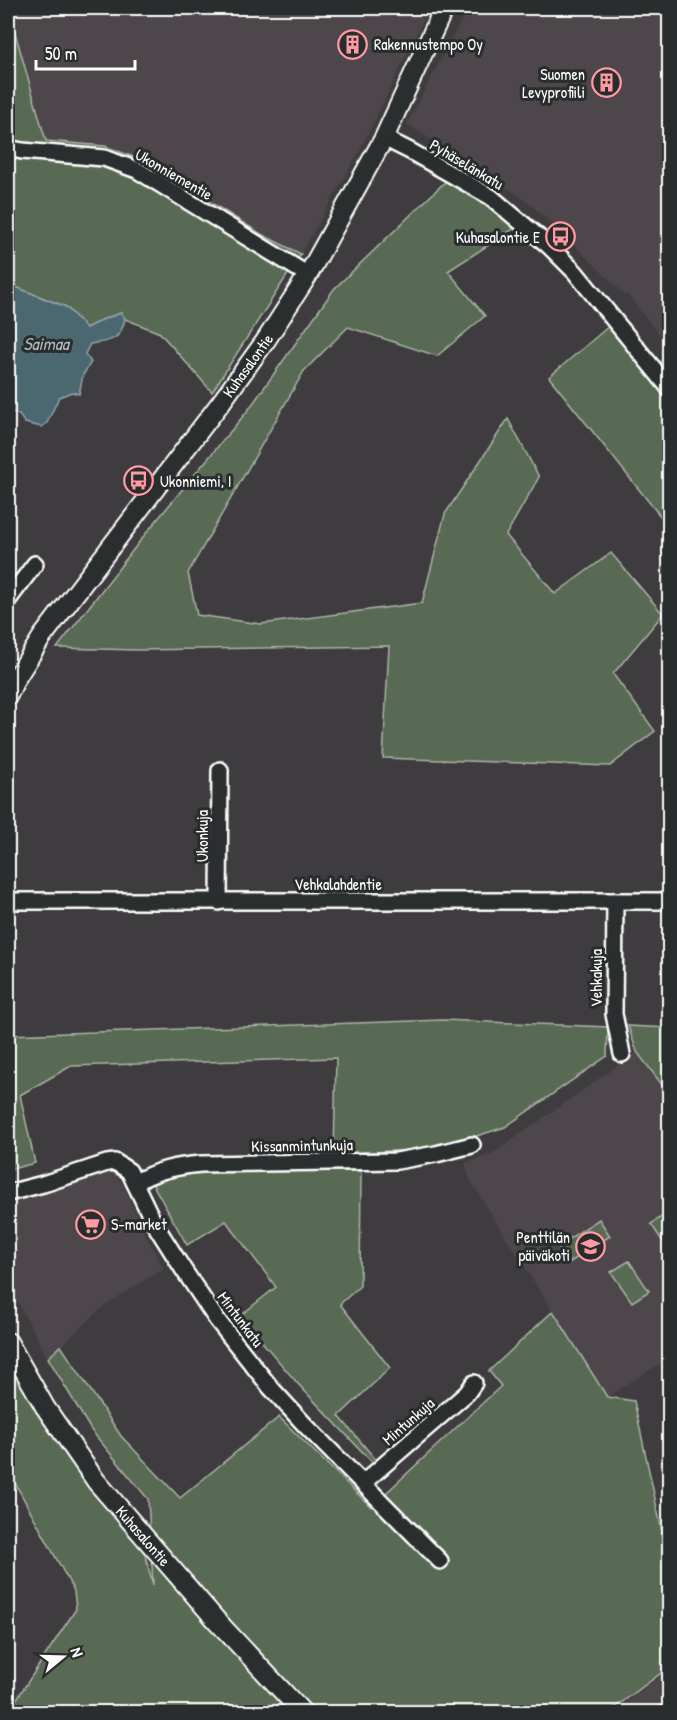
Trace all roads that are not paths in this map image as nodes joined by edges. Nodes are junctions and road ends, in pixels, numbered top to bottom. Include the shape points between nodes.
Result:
1 (444, 8) edge
2 (384, 138) junction
3 (8, 148) edge
4 (308, 275) junction
5 (669, 389) edge
6 (35, 564) dead end
7 (8, 600) edge
8 (8, 695) edge
9 (220, 770) dead end
10 (8, 901) edge
11 (615, 901) junction
12 (669, 901) edge
13 (219, 902) junction
14 (622, 1054) dead end
15 (472, 1145) dead end
16 (135, 1182) junction
17 (8, 1193) edge
18 (8, 1346) edge
19 (474, 1383) dead end
20 (363, 1484) junction
21 (440, 1561) dead end
22 (302, 1713) edge

1 - 2 main road, Kuhasalontie
2 - 4 main road, Kuhasalontie
2 - 5 street, Pyhäselänkatu via 491,197 549,246 580,278
3 - 4 street, Ukonniementie via 104,158 137,171
4 - 8 main road, Kuhasalontie via 222,401 42,637
6 - 7 street
9 - 13 street, Ukonkuja
10 - 13 street, Vehkalahdentie
11 - 12 street, Vehkalahdentie
11 - 13 street, Vehkalahdentie
11 - 14 street, Vehkakuja via 614,1014
15 - 16 street, Kissanmintunkuja via 397,1161 192,1165 163,1170
16 - 17 street, Mintunkatu via 129,1171 114,1162
16 - 20 street, Mintunkatu via 154,1223 234,1343 304,1425
18 - 22 main road, Kuhasalontie via 96,1481
19 - 20 street, Mintunkuja
20 - 21 street, Mintunkatu

